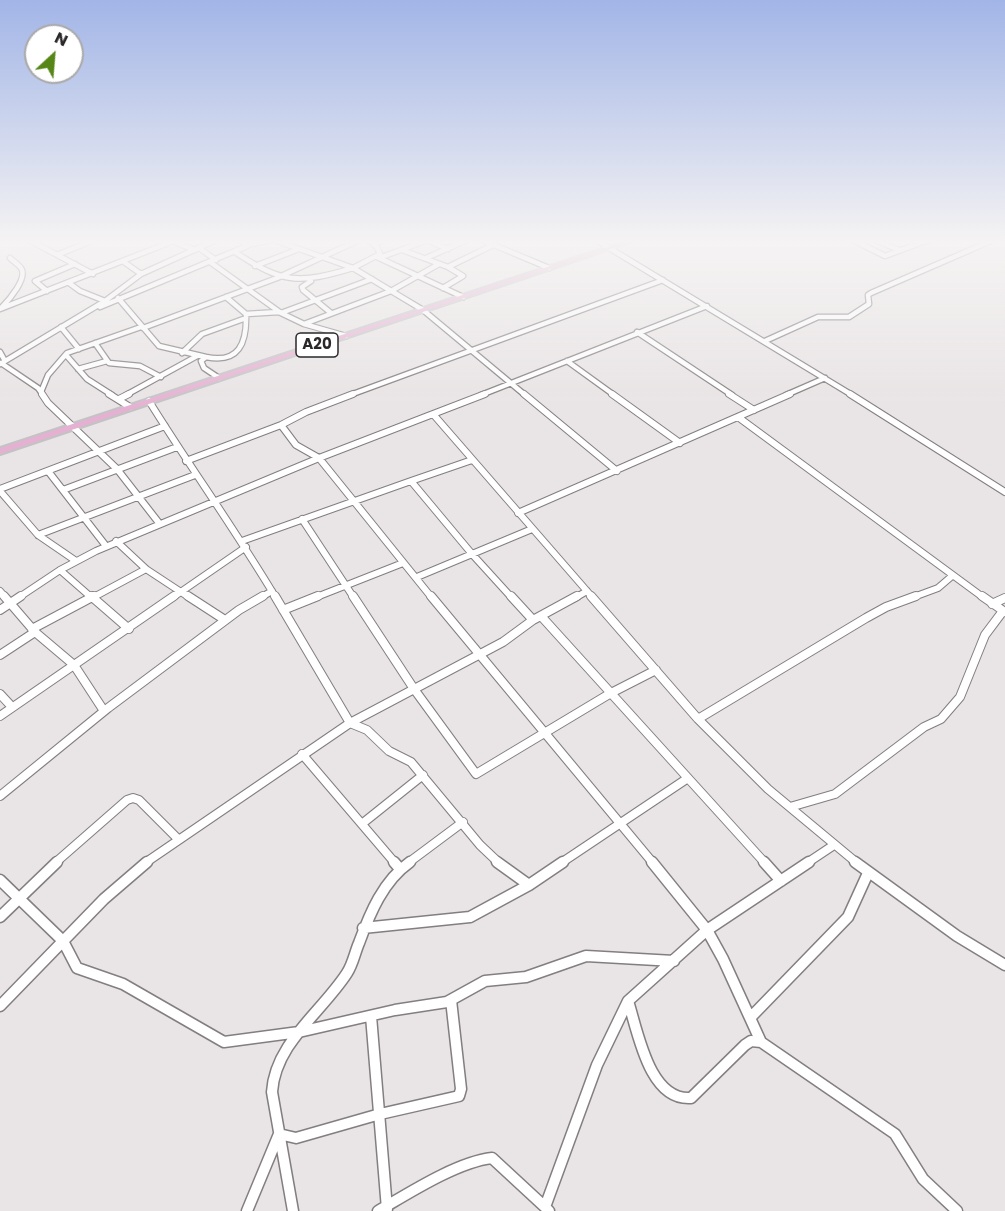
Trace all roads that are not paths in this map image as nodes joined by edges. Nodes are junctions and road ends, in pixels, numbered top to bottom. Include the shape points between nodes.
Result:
1 (11, 297) edge
2 (33, 297) edge
3 (94, 297) edge
4 (111, 297) edge
5 (117, 297) edge
6 (127, 297) edge
7 (225, 297) joint
8 (257, 297) edge
9 (314, 297) edge
10 (327, 297) edge
11 (376, 297) edge
12 (403, 297) edge
13 (463, 297) edge
14 (618, 297) edge
15 (691, 297) edge
16 (868, 297) edge
17 (119, 300) junction
18 (318, 300) junction
19 (105, 301) junction
20 (707, 306) junction
21 (423, 310) junction
22 (84, 313) junction
23 (280, 313) junction
24 (332, 313) junction
25 (246, 316) junction
26 (304, 324) junction
27 (61, 327) junction
28 (142, 328) junction
29 (637, 332) junction
30 (346, 336) junction
31 (765, 341) junction
32 (95, 343) junction
33 (79, 349) junction
34 (471, 351) junction
35 (0, 352) edge
36 (182, 353) junction
37 (66, 355) junction
38 (197, 356) junction
39 (206, 357) junction
40 (567, 361) junction
41 (107, 362) junction
42 (2, 363) edge
43 (78, 369) junction
44 (161, 377) junction
45 (219, 378) junction
46 (825, 378) junction
47 (511, 383) junction
48 (41, 392) junction
49 (120, 399) junction
50 (149, 401) junction
51 (129, 408) junction
52 (754, 410) junction
53 (433, 414) junction
54 (738, 417) junction
55 (281, 425) junction
56 (75, 426) junction
57 (165, 426) junction
58 (680, 444) junction
59 (177, 447) junction
60 (98, 450) junction
61 (0, 451) edge
62 (319, 458) junction
63 (472, 460) junction
64 (186, 461) junction
65 (117, 468) junction
66 (48, 471) junction
67 (617, 471) junction
68 (195, 474) junction
69 (411, 480) junction
70 (0, 490) edge
71 (63, 490) junction
72 (1005, 492) edge
73 (138, 496) junction
74 (355, 501) junction
75 (214, 502) junction
76 (518, 513) junction
77 (84, 516) junction
78 (302, 519) junction
79 (159, 524) junction
80 (532, 529) junction
81 (38, 535) junction
82 (116, 541) junction
83 (244, 544) junction
84 (106, 546) junction
85 (472, 554) junction
86 (76, 561) junction
87 (403, 563) junction
88 (146, 569) junction
89 (60, 570) junction
90 (952, 576) junction
91 (417, 577) junction
92 (346, 585) junction
93 (0, 591) edge
94 (272, 591) junction
95 (587, 591) junction
96 (181, 593) junction
97 (93, 598) junction
98 (1005, 598) edge
99 (9, 604) junction
100 (992, 604) junction
101 (0, 610) edge
102 (284, 610) junction
103 (1004, 612) edge
104 (537, 618) junction
105 (225, 620) junction
106 (129, 629) junction
107 (34, 631) junction
108 (0, 655) edge
109 (479, 655) junction
110 (74, 665) junction
111 (656, 670) junction
112 (414, 689) junction
113 (611, 693) junction
114 (0, 694) edge
115 (12, 707) junction
116 (104, 711) junction
117 (0, 716) edge
118 (698, 719) junction
119 (350, 723) junction
120 (547, 733) junction
121 (302, 754) junction
122 (423, 775) junction
123 (688, 778) junction
124 (0, 796) edge
125 (790, 807) junction
126 (463, 822) junction
127 (363, 823) junction
128 (619, 823) junction
129 (178, 839) junction
130 (834, 845) junction
131 (400, 869) junction
132 (868, 873) junction
133 (0, 880) edge
134 (781, 881) junction
135 (530, 885) junction
136 (18, 899) junction
137 (0, 917) edge
138 (363, 928) junction
139 (707, 930) junction
140 (63, 941) junction
141 (674, 961) junction
142 (1005, 965) edge
143 (451, 1000) junction
144 (628, 1001) junction
145 (0, 1006) edge
146 (371, 1016) junction
147 (750, 1018) junction
148 (299, 1032) junction
149 (761, 1042) junction
150 (380, 1114) junction
151 (279, 1134) junction
152 (547, 1209) edge
153 (384, 1210) edge
154 (247, 1211) edge
155 (293, 1211) edge
156 (957, 1211) edge

1 - 2 street via 0,309
3 - 19 street
4 - 19 street
5 - 17 street
6 - 17 street
7 - 25 street
7 - 28 street
8 - 23 street
9 - 18 street
10 - 18 street
11 - 24 street
12 - 21 street
13 - 21 main road, A20
14 - 34 street
15 - 20 street
16 - 31 street via 869,304 849,317 818,317
17 - 22 street
17 - 28 street
18 - 23 street
18 - 24 street
19 - 22 street
20 - 29 street
20 - 31 street
21 - 30 main road, A20
21 - 34 street
22 - 27 street
23 - 25 street
23 - 26 street
24 - 26 street
25 - 36 street via 194,338
25 - 39 street via 246,338 238,350 224,360
26 - 30 street
27 - 33 street
27 - 42 street
28 - 32 street
28 - 36 street via 159,346
29 - 40 street
29 - 52 street
30 - 45 main road, A20
31 - 46 street
32 - 33 street
32 - 41 street
33 - 37 street
34 - 47 street
34 - 55 street via 306,412
35 - 42 street
36 - 38 street
37 - 43 street
37 - 48 street via 48,375
38 - 39 street
38 - 44 street
39 - 45 street via 202,366
40 - 47 street
40 - 58 street
41 - 43 street
41 - 44 street via 140,366
42 - 48 street
43 - 49 street
44 - 49 street
45 - 50 main road, A20
46 - 52 street
46 - 72 street
47 - 53 street
47 - 67 street
48 - 56 street
49 - 51 street
50 - 51 main road, A20
50 - 57 street
51 - 56 main road, A20
52 - 54 street
53 - 62 street
53 - 63 street
54 - 58 street
54 - 90 street
55 - 62 street via 296,445
55 - 64 street
56 - 60 street
56 - 61 main road, A20
57 - 59 street
57 - 60 street
58 - 67 street
59 - 64 street
59 - 65 street
60 - 65 street
60 - 66 street
62 - 74 street
62 - 75 street
63 - 69 street
63 - 76 street
64 - 68 street
65 - 71 street
65 - 73 street
66 - 70 street
66 - 71 street
67 - 76 street
68 - 73 street
68 - 75 street
69 - 74 street
69 - 85 street
70 - 81 street
71 - 77 street
73 - 77 street
73 - 79 street
74 - 78 street
74 - 87 street
75 - 79 street
75 - 83 street
76 - 80 street
77 - 81 street
77 - 84 street
78 - 83 street
78 - 92 street
79 - 82 street
80 - 85 street
80 - 95 street
81 - 86 street
82 - 84 street
82 - 88 street
83 - 94 street
83 - 96 street
84 - 86 street
85 - 91 street
85 - 104 street
86 - 89 street
87 - 91 street
87 - 92 street
88 - 96 street
88 - 97 street
89 - 97 street
89 - 99 street
90 - 100 street
90 - 118 street via 938,588 866,618
91 - 109 street
92 - 102 street
92 - 112 street
93 - 99 street
94 - 102 street
94 - 105 street
95 - 104 street
95 - 111 street
96 - 105 street
96 - 106 street
97 - 106 street
97 - 107 street
98 - 100 street
99 - 101 street
99 - 107 street
100 - 103 street
102 - 119 street
103 - 125 street via 985,635 960,697 941,719 841,790
104 - 109 street
104 - 113 street
105 - 116 street
106 - 110 street
107 - 108 street
107 - 110 street
109 - 112 street
109 - 120 street
110 - 115 street
110 - 116 street
111 - 113 street
111 - 118 street
112 - 119 street
112 - 120 street via 476,774
113 - 120 street
113 - 123 street
114 - 115 street
115 - 117 street
116 - 124 street
118 - 125 street
119 - 121 street
119 - 122 street via 367,728 389,751 408,759
120 - 128 street
121 - 127 street
121 - 129 street
122 - 126 street
122 - 127 street
123 - 128 street
123 - 134 street
125 - 130 street
126 - 131 street
126 - 135 street via 499,864
127 - 131 street
128 - 135 street
128 - 139 street
129 - 136 street via 133,798 79,840
129 - 140 street via 136,870
130 - 132 street
130 - 134 street
131 - 138 street via 371,909
132 - 142 street
132 - 147 street via 848,917
133 - 136 street
134 - 139 street
135 - 138 street via 470,917
136 - 137 street
136 - 140 street
138 - 148 street via 348,972
139 - 141 street
139 - 147 street
140 - 145 street
140 - 148 street via 77,968 123,984 224,1042
141 - 143 street via 586,956 521,978 485,981
141 - 144 street
143 - 146 street
143 - 150 street via 461,1093
144 - 149 street via 654,1078 676,1098 691,1098 745,1045
144 - 152 street via 597,1065
146 - 148 street
146 - 150 street
147 - 149 street
148 - 151 street via 273,1075
149 - 156 street via 895,1134 925,1181
150 - 151 street via 296,1138
150 - 153 street
151 - 154 street
151 - 155 street
152 - 153 street via 492,1158 428,1182

